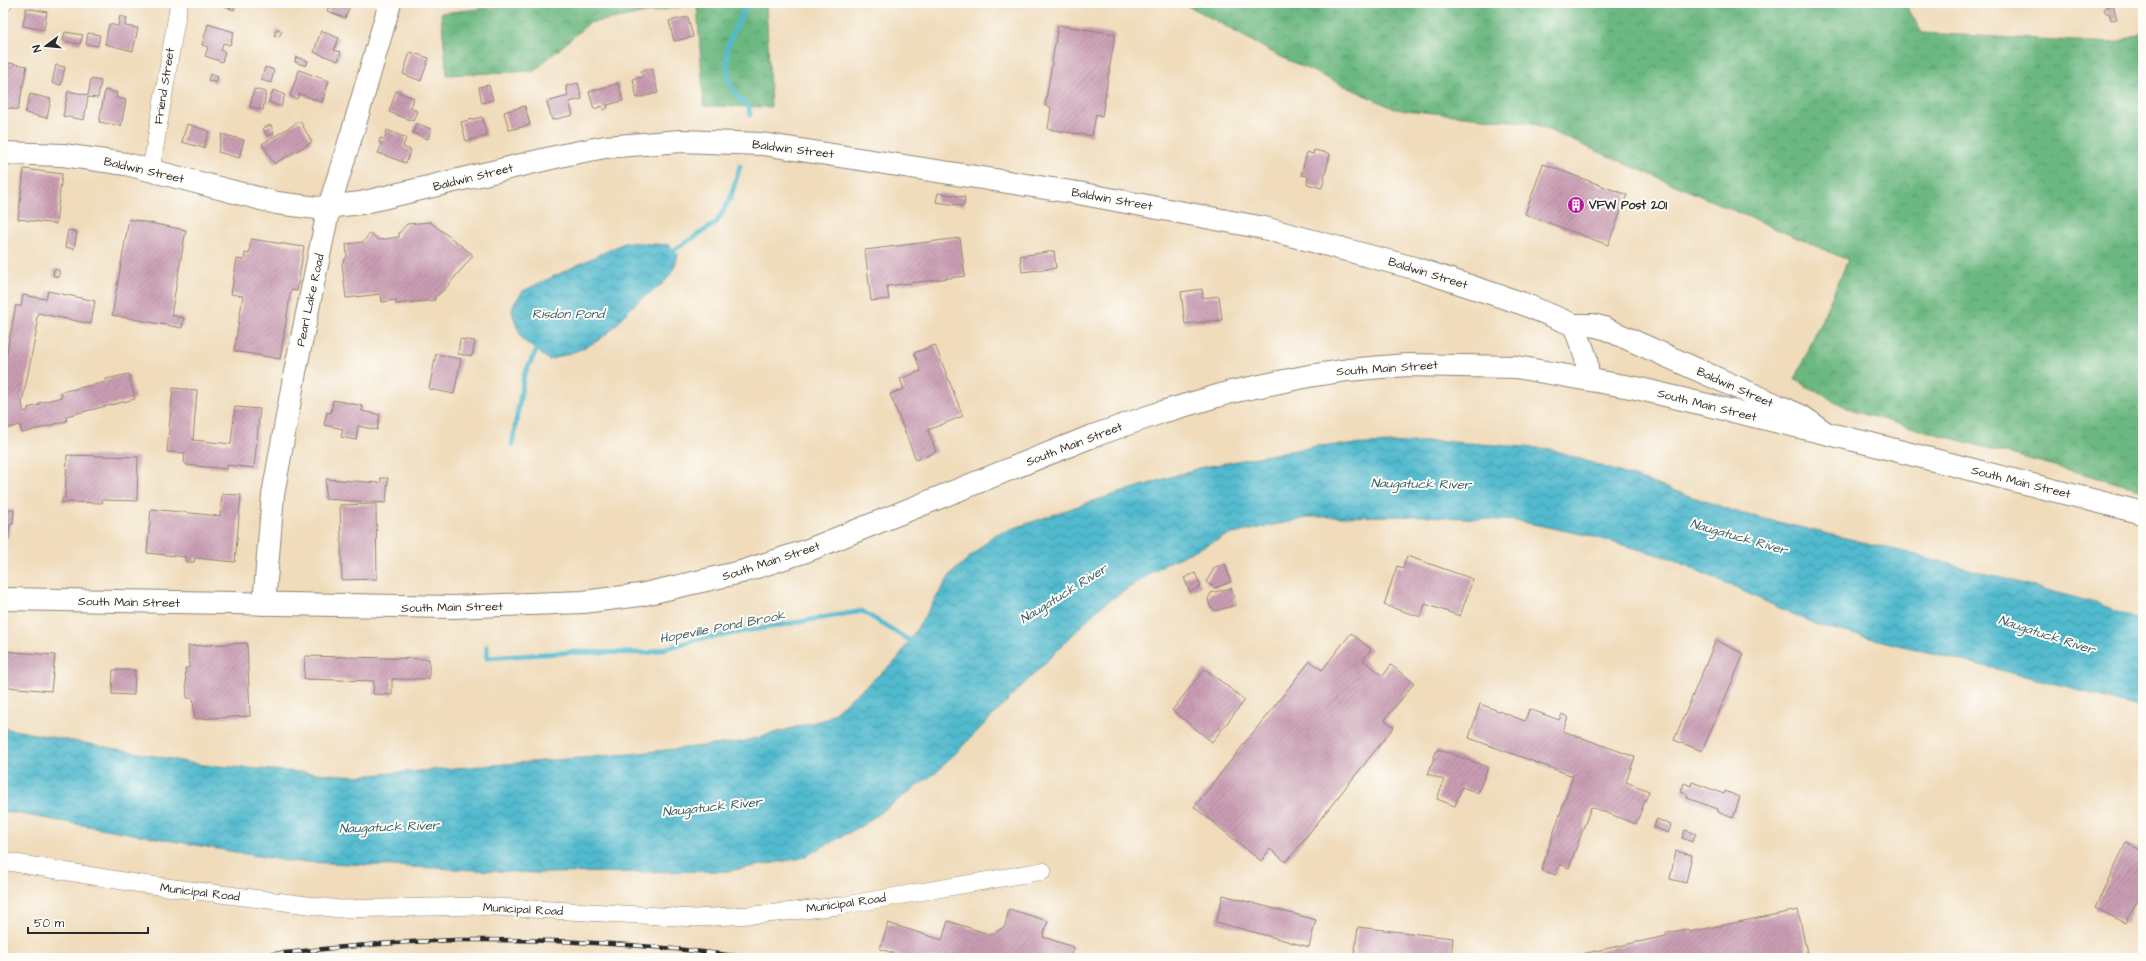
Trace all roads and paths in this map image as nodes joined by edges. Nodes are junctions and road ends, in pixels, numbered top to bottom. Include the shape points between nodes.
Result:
1 (179, 3) edge
2 (390, 3) edge
3 (3, 153) edge
4 (151, 170) junction
5 (329, 207) junction
6 (1574, 325) junction
7 (1588, 378) junction
8 (1826, 433) junction
9 (2143, 513) edge
10 (3, 599) edge
11 (264, 604) junction
12 (3, 861) edge
13 (1043, 871) dead end

1 - 4 street, Friend Street
2 - 5 main road, Pearl Lake Road
3 - 4 main road, Baldwin Street via 79,157
4 - 5 main road, Baldwin Street via 277,203 306,208
5 - 6 main road, Baldwin Street via 361,203 605,147 681,141 762,144 1084,194 1264,228 1414,268 1521,303
5 - 11 main road, Pearl Lake Road via 273,495
6 - 7 main road via 1586,358
6 - 8 main road, Baldwin Street via 1604,328 1802,416
7 - 8 main road, South Main Street
7 - 11 main road, South Main Street via 1516,367 1406,365 1341,371 1256,386 1162,412 1090,437 783,559 705,581 640,595 583,602 506,606 411,608
8 - 9 main road, South Main Street
10 - 11 main road, South Main Street
12 - 13 street, Municipal Road via 135,883 339,909 478,906 696,918 839,906

